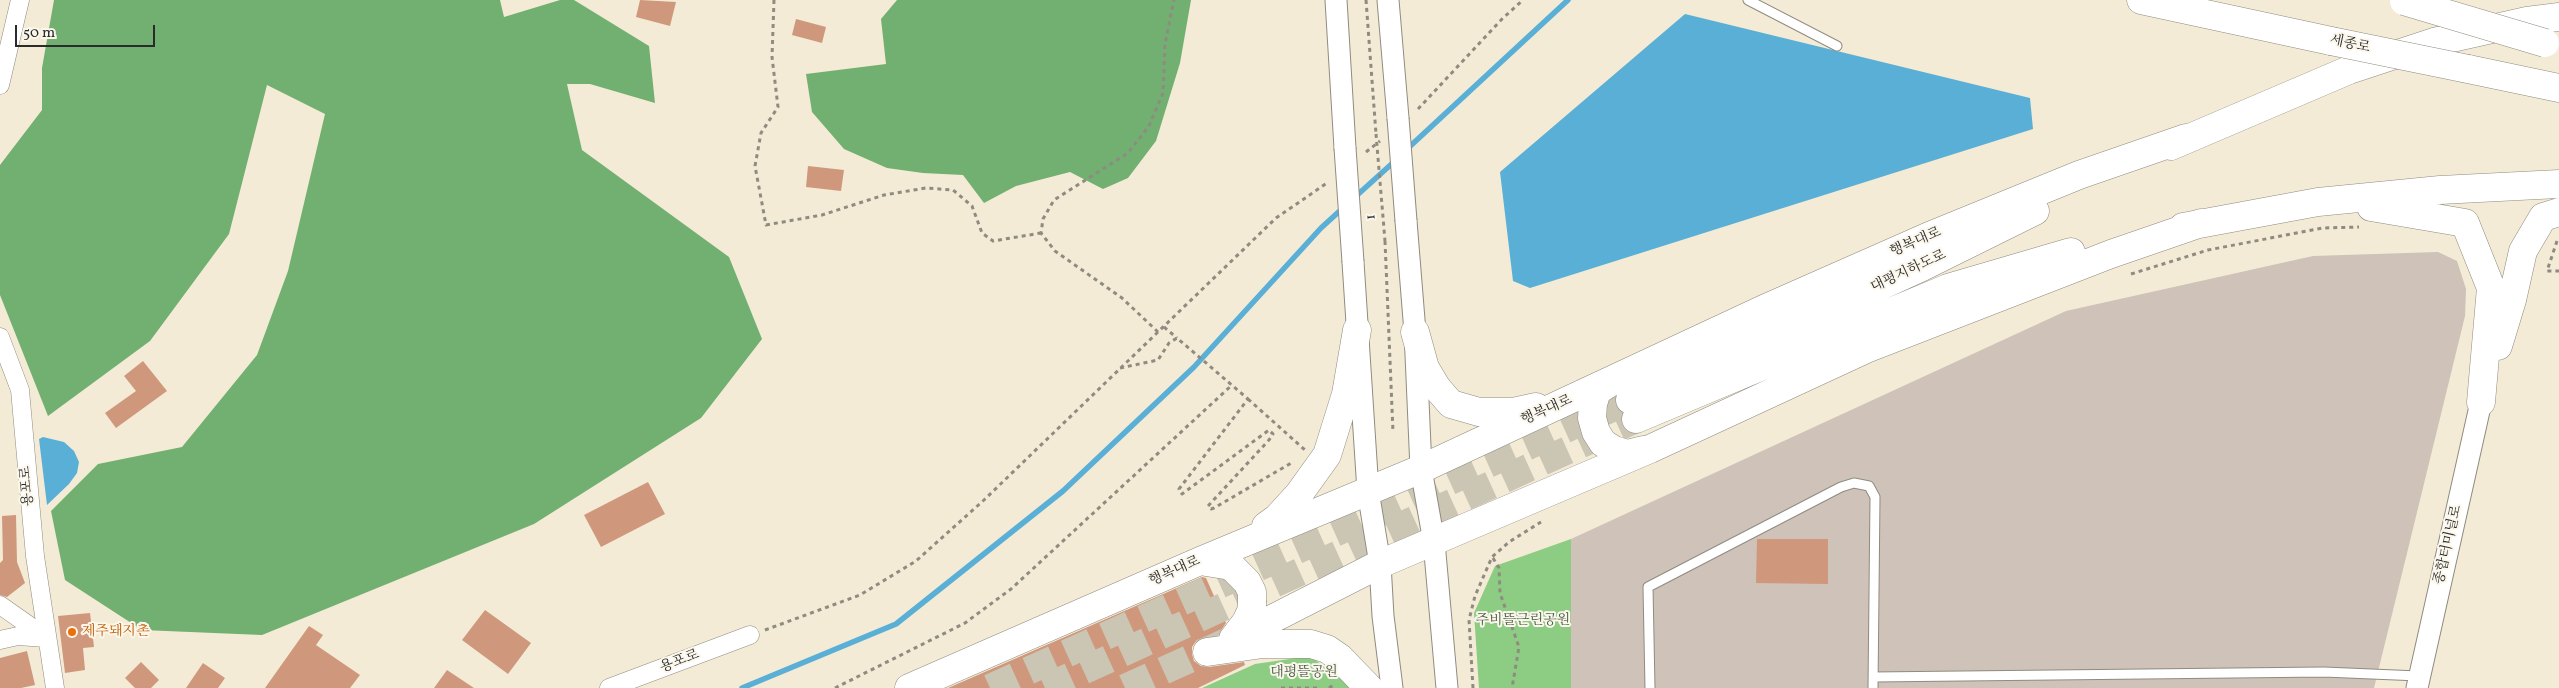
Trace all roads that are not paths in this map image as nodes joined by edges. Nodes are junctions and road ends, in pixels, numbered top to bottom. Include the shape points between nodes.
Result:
1 (20, 0) edge
2 (1336, 0) edge
3 (1388, 0) edge
4 (1748, 0) edge
5 (2141, 0) edge
6 (2403, 0) edge
7 (2559, 17) edge
8 (2552, 45) edge
9 (1837, 46) dead end
10 (0, 85) edge
11 (2559, 88) edge
12 (2559, 184) edge
13 (2318, 202) junction
14 (2559, 212) edge
15 (2202, 223) junction
16 (1357, 330) junction
17 (1415, 332) junction
18 (0, 337) edge
19 (1584, 395) junction
20 (1626, 400) junction
21 (2481, 402) junction
22 (1650, 449) junction
23 (1421, 469) junction
24 (1368, 491) junction
25 (1243, 542) junction
26 (1434, 542) junction
27 (1200, 561) junction
28 (1380, 564) junction
29 (0, 605) edge
30 (750, 635) road end
31 (47, 638) junction
32 (0, 640) edge
33 (1207, 652) tunnel mouth
34 (1873, 677) junction
35 (2418, 682) edge
36 (55, 688) edge
37 (609, 688) edge
38 (910, 688) edge
39 (1368, 688) edge
40 (1392, 688) edge
41 (1447, 688) edge
42 (1650, 688) edge
43 (1873, 688) edge

1 - 10 street
2 - 16 street, bridge via 1352,152
3 - 17 street, bridge via 1405,116 1406,221
4 - 9 lane
5 - 11 highway, 세종로, bridge
6 - 8 highway, bridge
7 - 20 highway, 대평지하도로 via 2434,42 2349,70 2186,138 1922,267
12 - 13 highway via 2440,190
13 - 15 highway
13 - 21 highway via 2395,210 2465,223 2492,288
14 - 21 highway via 2543,217 2523,251 2512,300
15 - 20 highway, 대평지하도로 via 2095,245 1948,288
15 - 22 highway via 2111,254 1866,349
16 - 24 street
16 - 25 highway via 1346,394 1328,455 1277,518
17 - 19 highway via 1425,368 1452,404 1479,412 1513,412
17 - 23 street
18 - 31 street, 용포로 via 20,390 35,556
19 - 20 highway, 행복대로
19 - 23 highway, 행복대로
20 - 22 highway via 1597,391 1592,418 1596,432 1603,443 1614,450 1627,454
21 - 35 street, 종합터미널로
22 - 26 highway
23 - 24 highway, 행복대로
23 - 26 street
24 - 25 highway, 행복대로
24 - 28 street
25 - 27 highway, 행복대로
26 - 28 highway
26 - 41 street
27 - 28 highway via 1231,566 1252,592 1252,609 1233,639
27 - 38 highway, 행복대로
28 - 40 street
29 - 31 street
30 - 37 street, 용포로
31 - 32 street via 18,636
31 - 36 street, 용포로
33 - 39 highway via 1263,644 1311,644 1340,658
34 - 35 lane via 2324,672
34 - 42 lane via 1875,497 1868,486 1854,483 1648,587
34 - 43 lane

